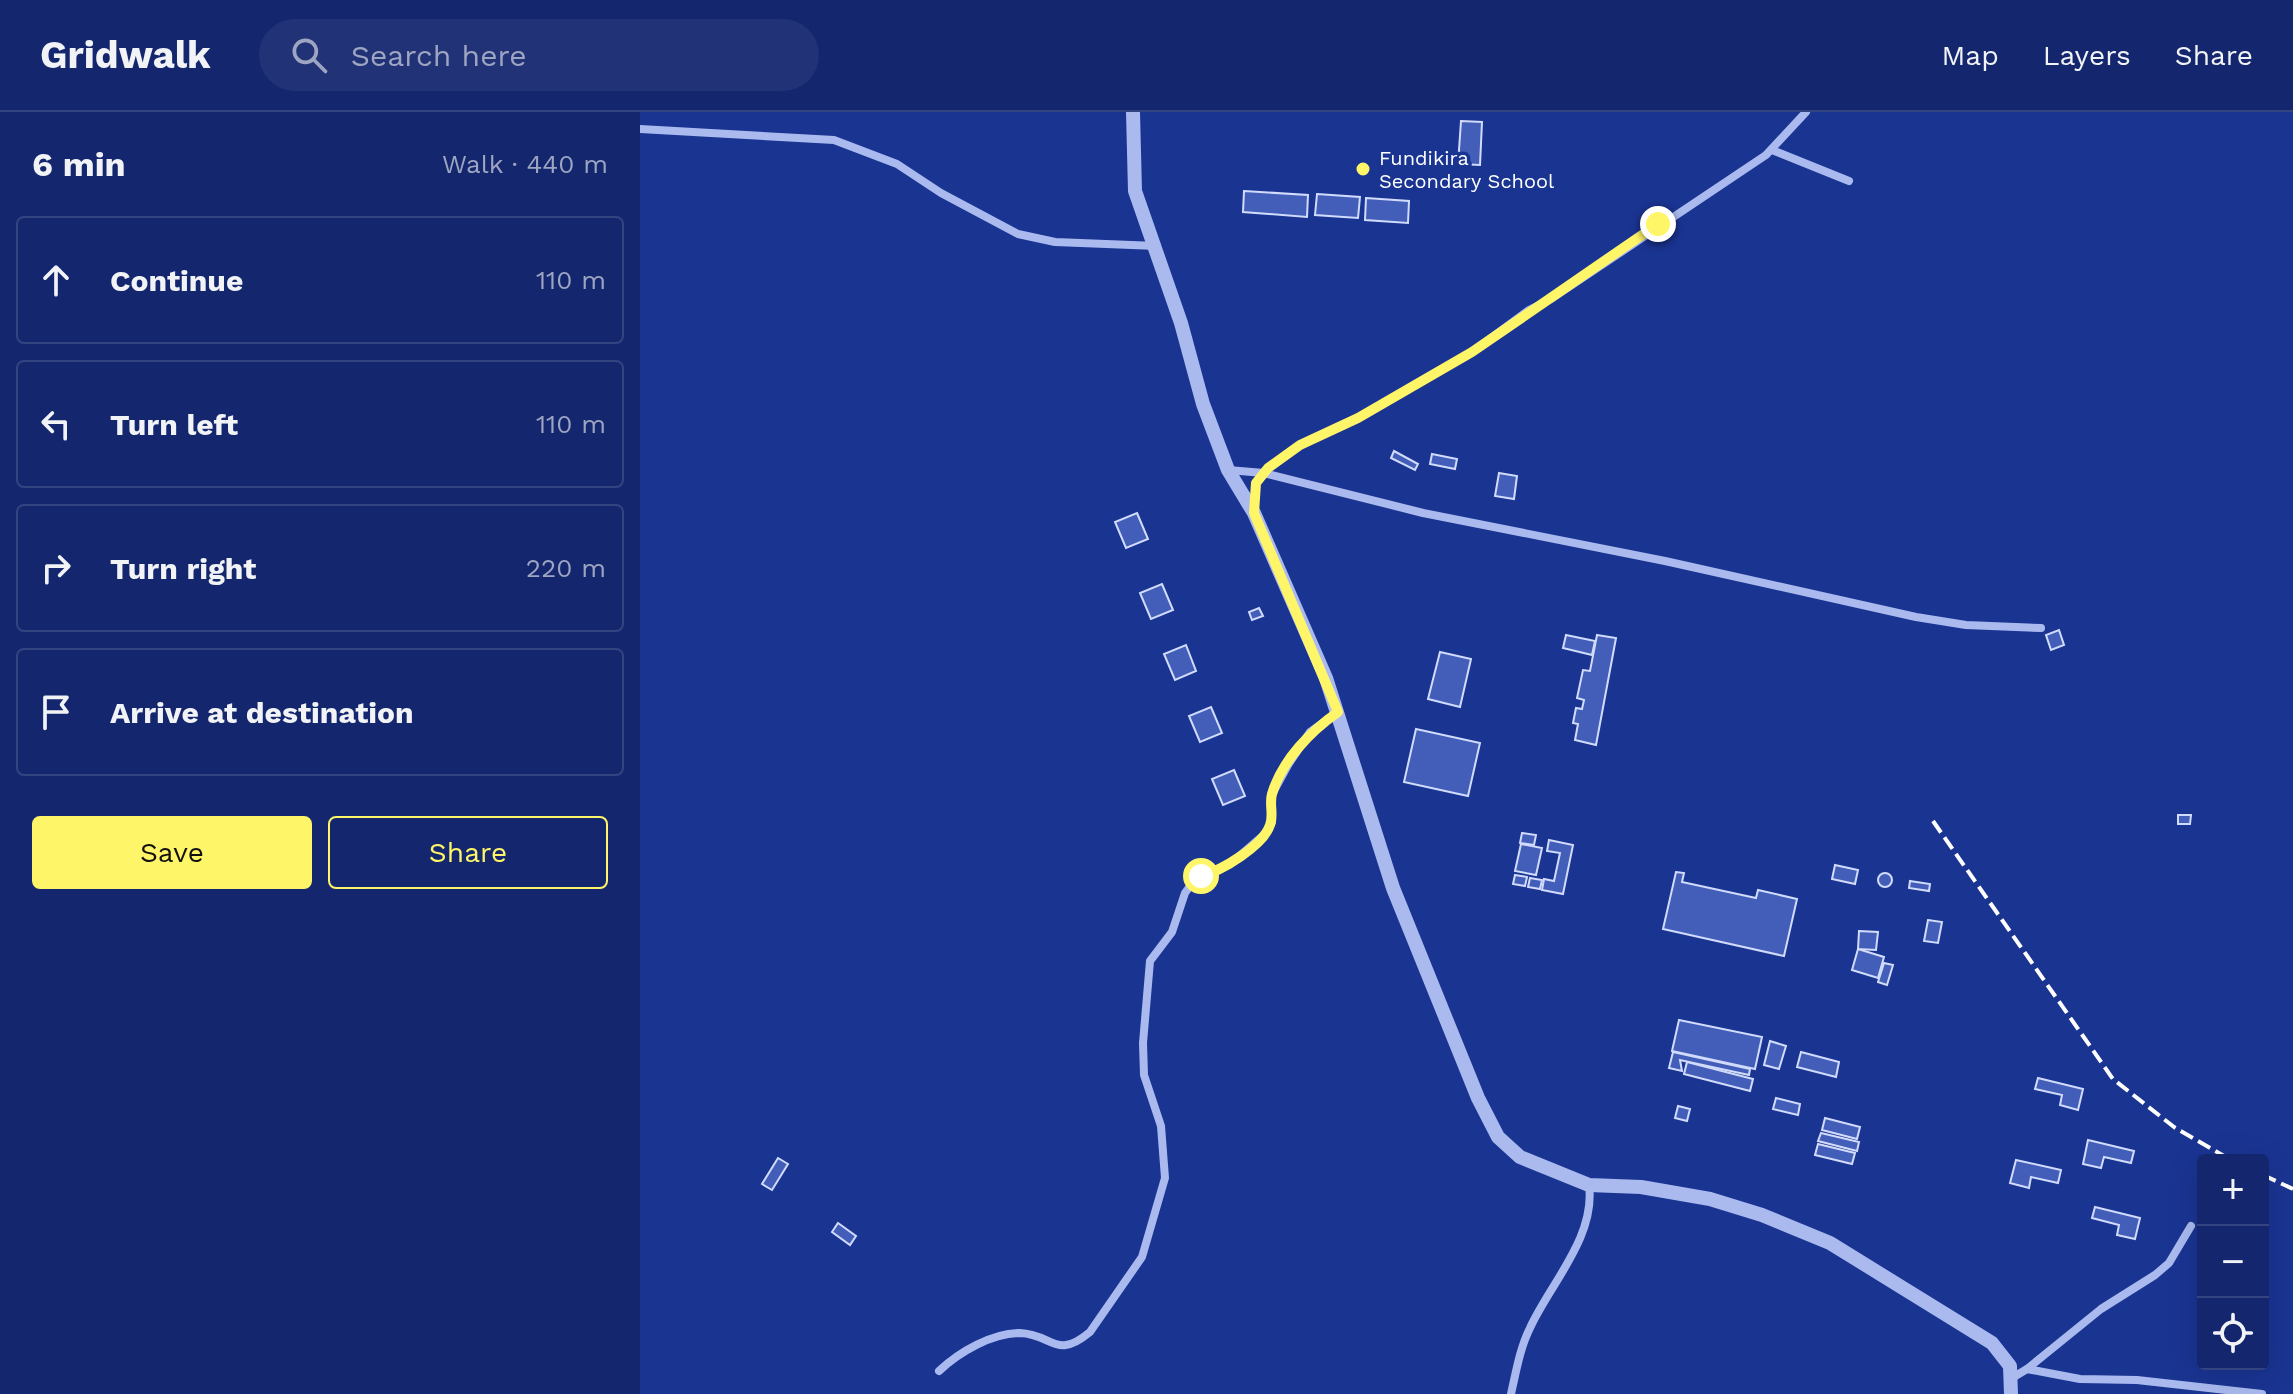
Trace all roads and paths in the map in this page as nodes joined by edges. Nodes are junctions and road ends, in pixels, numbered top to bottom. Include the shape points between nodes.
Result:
1 (1133, 112) edge
2 (1806, 112) edge
3 (640, 129) edge
4 (1772, 150) junction
5 (1849, 181) dead end
6 (1157, 246) junction
7 (1228, 470) junction
8 (1264, 473) junction
9 (1254, 513) junction
10 (2041, 628) dead end
11 (1338, 712) junction
12 (1589, 1185) junction
13 (2191, 1226) dead end
14 (2027, 1369) junction
15 (939, 1371) dead end
16 (2012, 1378) junction
17 (1511, 1394) edge
18 (2011, 1394) edge
19 (2262, 1394) edge

1 - 6 street via 1135,191
2 - 4 street
3 - 6 street via 834,140 897,164 1018,234 1055,242
4 - 5 street
4 - 8 street via 1472,352 1300,445
6 - 7 street
7 - 8 street
7 - 9 street
8 - 9 street via 1256,483
8 - 10 street via 1423,513 1916,617
9 - 11 street
11 - 12 street via 1393,888 1498,1137 1520,1157
11 - 15 street via 1310,732 1288,765 1271,796 1272,822 1266,833 1229,865 1193,882 1172,932 1150,961 1144,1075 1166,1157 1142,1257 1078,1342 1060,1347 1033,1335 1005,1335
12 - 16 street via 1710,1199 1830,1243 1981,1336 2001,1353
12 - 17 street via 1586,1216 1529,1329
13 - 14 street via 2169,1263
14 - 16 street
14 - 19 street via 2080,1379
16 - 18 street

